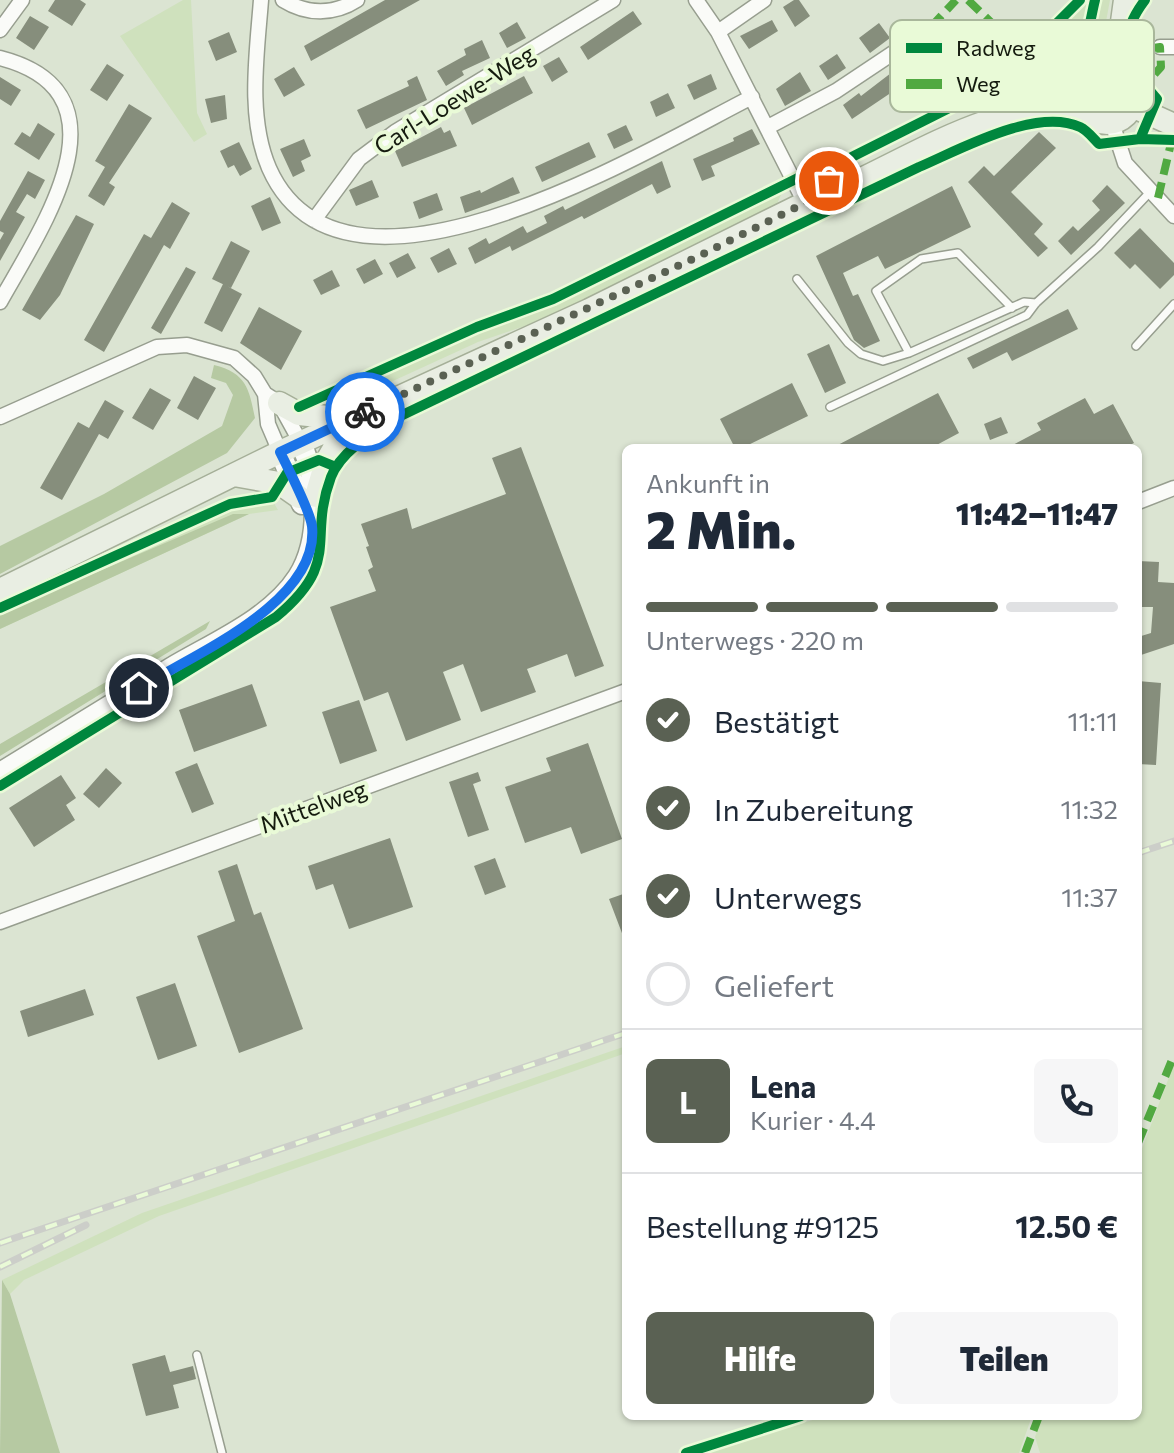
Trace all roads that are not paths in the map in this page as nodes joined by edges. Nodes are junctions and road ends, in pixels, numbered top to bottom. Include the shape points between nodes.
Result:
1 (22, 0) edge
2 (261, 0) edge
3 (283, 0) edge
4 (357, 0) edge
5 (613, 0) edge
6 (696, 0) edge
7 (764, 0) edge
8 (1116, 0) edge
9 (1125, 0) edge
10 (1111, 20) edge
11 (1122, 20) edge
12 (0, 30) edge
13 (718, 32) junction
14 (890, 55) edge
15 (0, 58) edge
16 (752, 97) junction
17 (986, 112) edge
18 (1045, 112) edge
19 (1084, 112) edge
20 (1127, 112) edge
21 (1145, 112) edge
22 (1112, 123) junction
23 (1174, 125) edge
24 (768, 127) junction
25 (1151, 191) junction
26 (805, 203) junction
27 (1174, 216) edge
28 (314, 220) junction
29 (797, 279) dead end
30 (0, 302) edge
31 (1036, 303) junction
32 (1174, 304) edge
33 (1012, 308) junction
34 (1136, 346) dead end
35 (909, 353) junction
36 (272, 399) junction
37 (830, 407) dead end
38 (0, 417) edge
39 (351, 419) junction
40 (290, 447) junction
41 (234, 475) junction
42 (1174, 488) edge
43 (308, 497) junction
44 (1142, 500) edge
45 (0, 590) edge
46 (622, 692) edge
47 (0, 773) edge
48 (0, 922) edge
49 (197, 1355) dead end
50 (222, 1453) edge

1 - 12 street
2 - 28 street via 256,63 261,140 285,196
3 - 4 street via 318,13
5 - 28 street, Carl-Loewe-Weg via 395,132 359,159
6 - 13 street
7 - 13 street
8 - 10 main road
9 - 11 main road
13 - 16 street
14 - 24 street
15 - 30 street via 22,64 48,82 64,104 71,129 59,197
16 - 24 street
16 - 28 street via 525,207 461,227 420,236 375,237 342,232
17 - 26 main road via 954,120 829,181
18 - 26 main road via 984,123
19 - 22 main road via 1097,122
20 - 22 main road
21 - 23 main road
22 - 25 street via 1125,163
24 - 26 street
25 - 27 street
25 - 31 lane
26 - 39 main road
29 - 35 lane via 861,354 883,361
31 - 33 lane
31 - 37 lane via 1027,315
32 - 34 lane
33 - 35 lane
33 - 35 lane via 958,253 921,259 876,291
36 - 38 street via 234,358 187,345 157,347
36 - 39 main road via 299,414
36 - 40 street
36 - 40 street via 268,424
39 - 40 main road
39 - 43 main road
40 - 41 main road
40 - 43 main road via 315,480
41 - 43 main road via 279,483
41 - 45 main road
42 - 44 street
43 - 47 main road via 312,525 299,576 285,594
46 - 48 street, Mittelweg
49 - 50 lane

